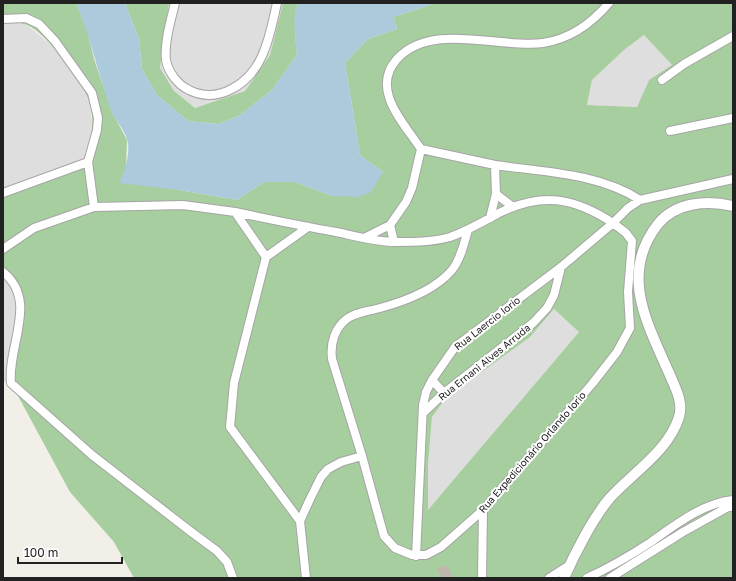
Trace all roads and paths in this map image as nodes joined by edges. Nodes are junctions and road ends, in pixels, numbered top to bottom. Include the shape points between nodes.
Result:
1 (175, 3) edge
2 (277, 3) edge
3 (609, 3) edge
4 (3, 19) edge
5 (733, 36) edge
6 (662, 80) dead end
7 (733, 118) edge
8 (670, 131) dead end
9 (421, 149) junction
10 (88, 162) junction
11 (495, 165) junction
12 (733, 179) edge
13 (3, 193) edge
14 (496, 194) junction
15 (640, 200) junction
16 (733, 206) edge
17 (94, 207) junction
18 (513, 207) junction
19 (235, 212) junction
20 (490, 218) junction
21 (613, 223) junction
22 (390, 225) junction
23 (308, 227) junction
24 (468, 230) junction
25 (451, 236) junction
26 (364, 238) junction
27 (394, 242) junction
28 (3, 249) edge
29 (462, 249) junction
30 (266, 256) junction
31 (561, 267) junction
32 (3, 272) edge
33 (432, 380) junction
34 (444, 393) junction
35 (423, 413) junction
36 (362, 456) junction
37 (733, 500) edge
38 (733, 507) edge
39 (483, 510) junction
40 (300, 521) junction
41 (416, 556) junction
42 (571, 564) junction
43 (233, 578) edge
44 (306, 578) edge
45 (482, 578) edge
46 (549, 578) edge
47 (564, 578) edge
48 (587, 578) edge
49 (610, 578) edge

1 - 2 street via 166,52 168,69 176,81 187,90 209,95 230,91 251,74 266,47
3 - 9 street via 599,15 575,33 553,41 523,44 435,39 407,51 389,70 386,81 387,93
4 - 10 street via 26,18 39,24 55,41 92,93 98,124
5 - 6 street via 684,64
7 - 8 street
9 - 11 street
9 - 22 street via 409,196
10 - 13 street
10 - 17 street
11 - 14 street
11 - 15 street via 601,182 626,191
12 - 15 street
14 - 18 street
14 - 20 street
15 - 21 street, Rua Laercio Iorio
16 - 42 street via 710,203 677,209 664,218 642,251 639,272 640,304 677,393 680,416 666,442 608,501
17 - 19 street via 179,205
17 - 28 street via 34,228
18 - 20 street
18 - 21 street via 537,200 556,199 591,209
19 - 23 street
19 - 30 street
20 - 24 street
21 - 31 street, Rua Laercio Iorio
21 - 39 street, Rua Expedicionário Orlando Iorio via 626,232 632,241 628,292 630,328 607,366
22 - 26 street
22 - 27 street
23 - 26 street
23 - 30 street
24 - 25 street
24 - 29 street
25 - 27 street via 434,240
25 - 29 street
26 - 27 street
29 - 36 street via 453,269 434,286 404,300 352,316 336,332 331,346 332,359
30 - 40 street via 234,383 230,427
31 - 33 street, Rua Laercio Iorio via 459,344
31 - 34 street, Rua Ernani Alves Arruda via 554,295 541,315 516,338
32 - 43 street via 18,293 21,307 11,383 92,455 218,551 227,562
33 - 34 street
33 - 35 street, Rua Laercio Iorio via 424,398
34 - 35 street, Rua Ernani Alves Arruda
35 - 41 street, Rua Laercio Iorio
36 - 40 street via 328,469 316,486
36 - 41 street via 387,541 399,551
37 - 48 street via 719,503 685,518 629,556
38 - 49 street via 728,507 683,532
39 - 41 street, Rua Expedicionário Orlando Iorio via 441,547
39 - 45 street
40 - 44 street
42 - 46 street
42 - 47 street

